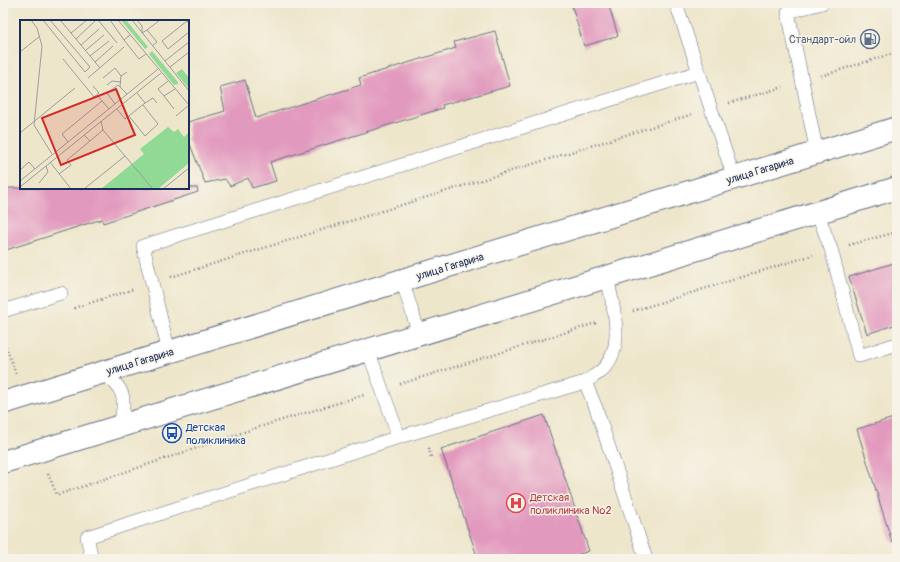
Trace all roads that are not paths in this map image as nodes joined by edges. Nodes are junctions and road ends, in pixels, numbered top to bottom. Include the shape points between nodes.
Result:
1 (676, 3) edge
2 (822, 3) edge
3 (699, 72) junction
4 (897, 128) edge
5 (817, 153) junction
6 (734, 178) junction
7 (897, 188) edge
8 (817, 212) junction
9 (607, 276) junction
10 (402, 280) junction
11 (61, 293) dead end
12 (3, 311) edge
13 (419, 334) junction
14 (897, 344) edge
15 (368, 350) junction
16 (169, 352) junction
17 (102, 373) junction
18 (585, 382) junction
19 (3, 403) edge
20 (120, 426) junction
21 (399, 437) junction
22 (3, 462) edge
23 (92, 559) edge
24 (646, 559) edge

1 - 3 lane
2 - 5 lane via 788,12
3 - 6 lane
3 - 16 lane via 143,246
4 - 5 street, улица Гагарина
5 - 6 street, улица Гагарина
6 - 10 street, улица Гагарина
7 - 8 street
8 - 9 street
8 - 14 lane via 860,356
9 - 13 street
9 - 18 lane via 617,333 612,359
10 - 13 lane
10 - 16 street, улица Гагарина
11 - 12 lane
13 - 15 street
15 - 20 street
15 - 21 lane
16 - 17 street, улица Гагарина
17 - 19 street, улица Гагарина
17 - 20 lane via 116,382 122,394 124,409
18 - 21 lane
18 - 24 lane
20 - 22 street
21 - 23 lane via 87,537

